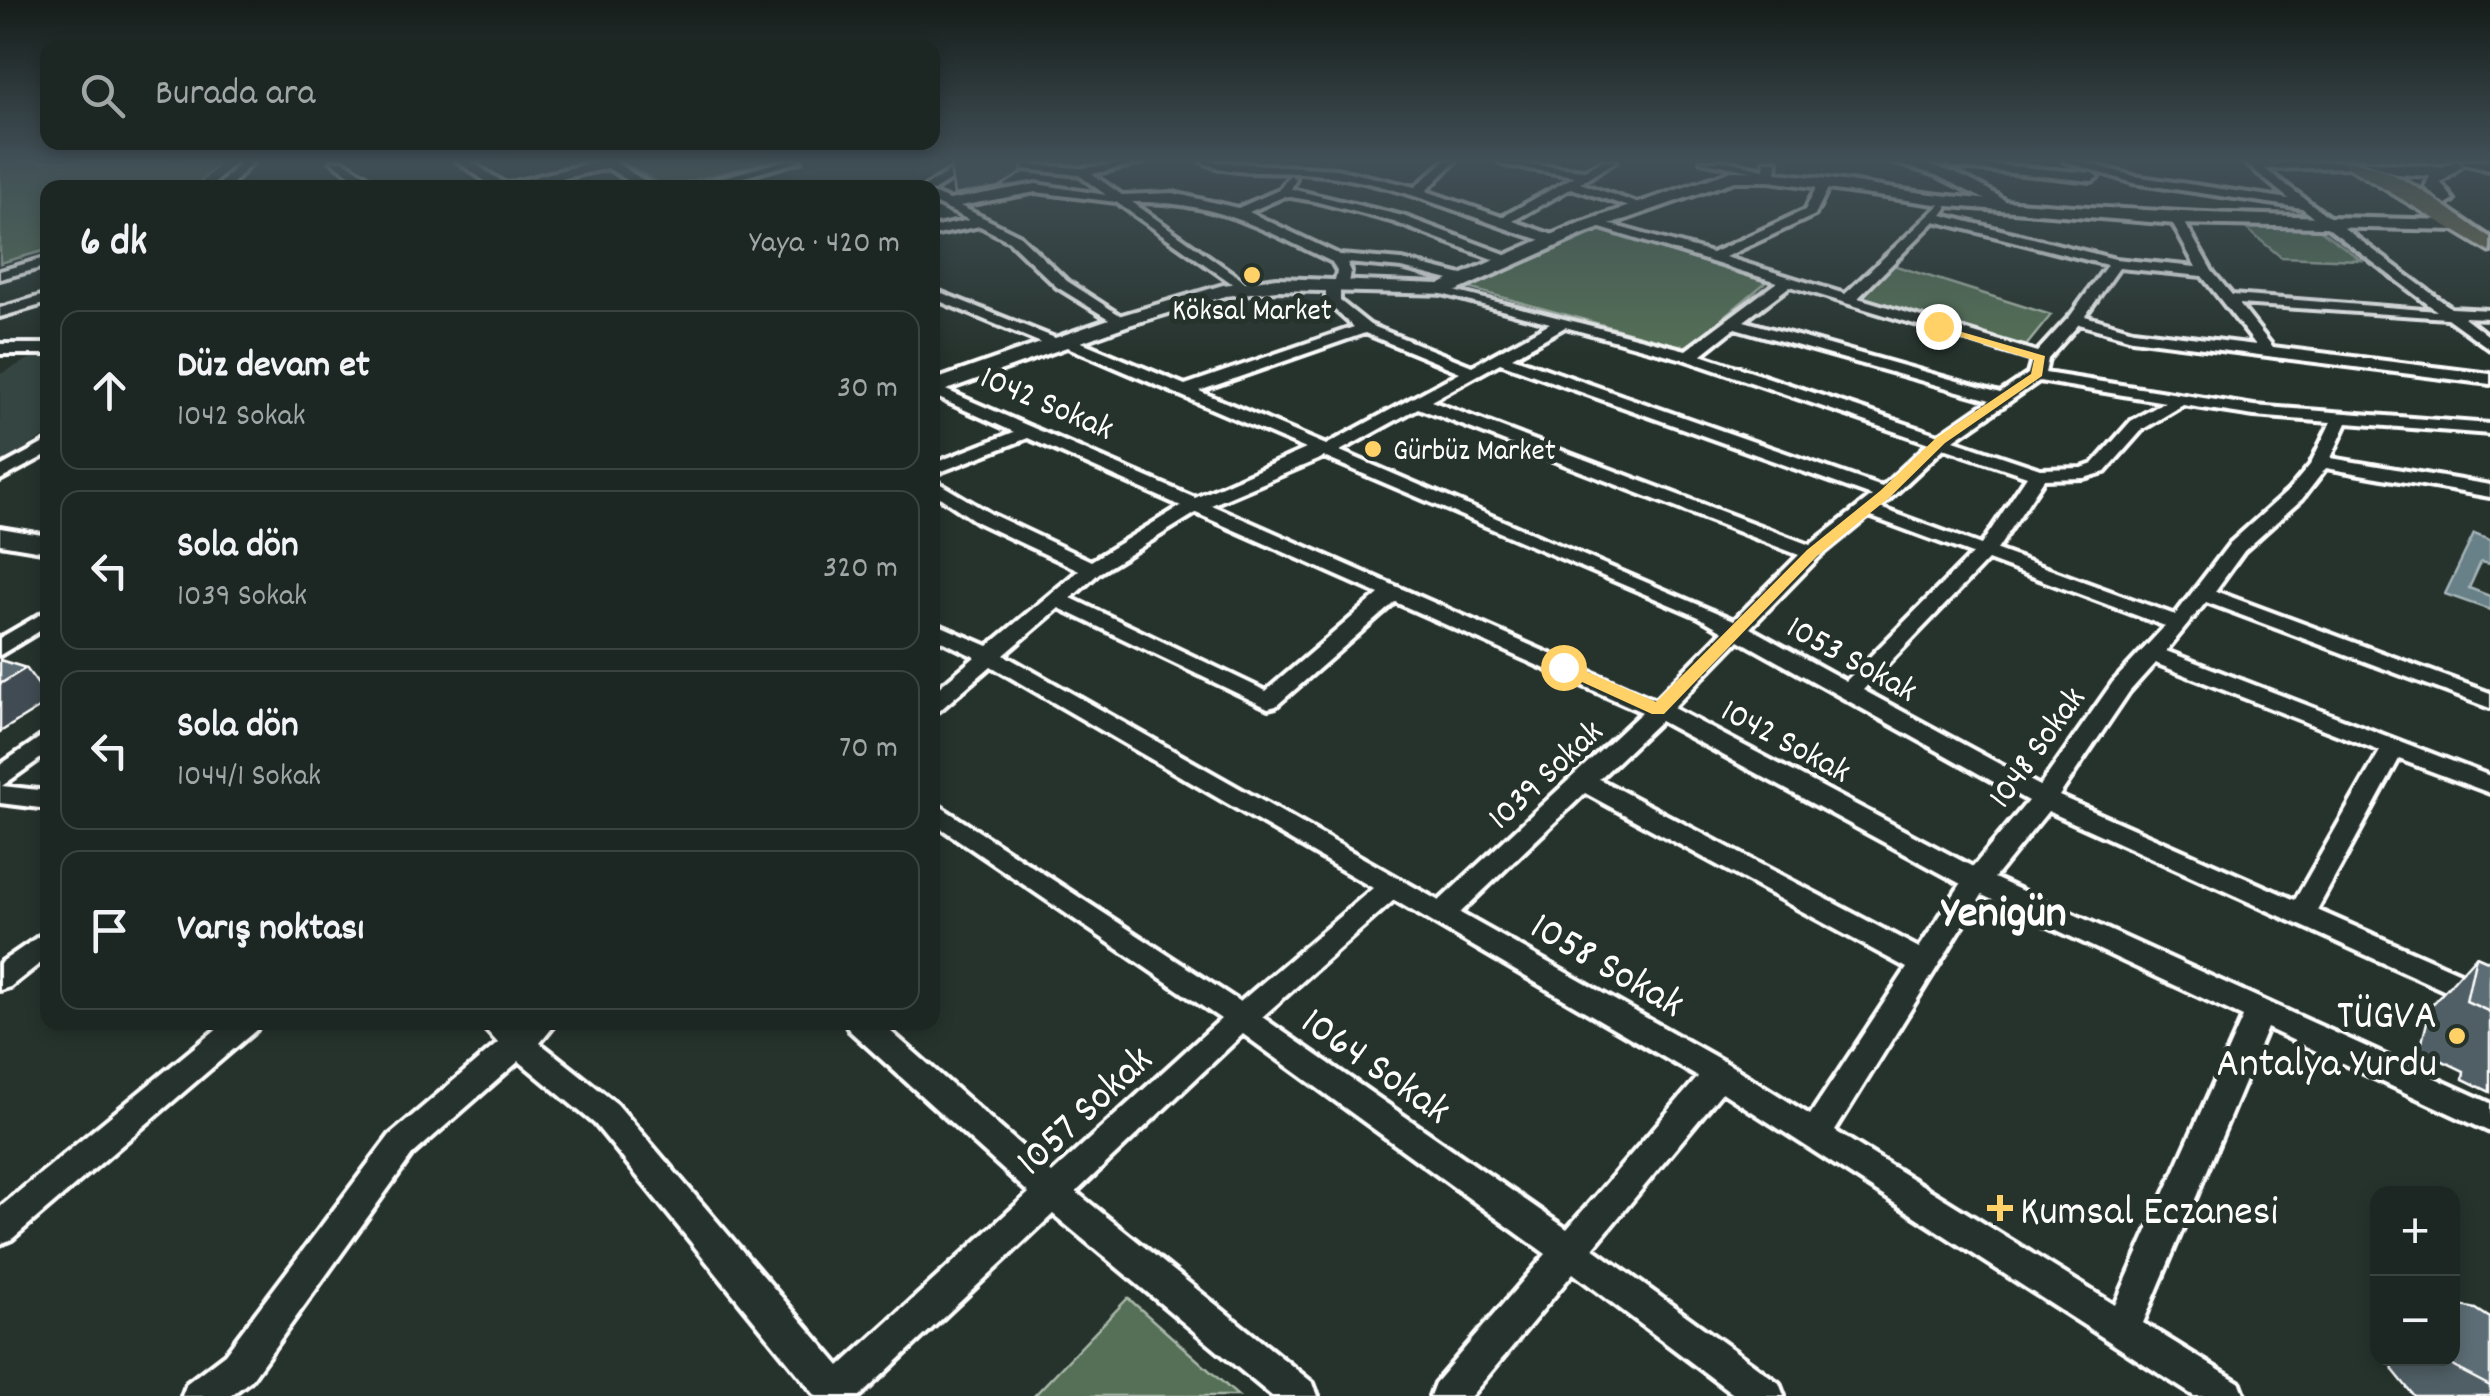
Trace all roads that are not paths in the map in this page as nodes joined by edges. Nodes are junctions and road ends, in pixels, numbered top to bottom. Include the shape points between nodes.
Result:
1 (993, 226) edge
2 (1160, 226) edge
3 (1269, 226) edge
4 (1425, 226) edge
5 (1514, 226) edge
6 (1591, 226) edge
7 (1609, 226) edge
8 (1780, 226) edge
9 (1922, 226) edge
10 (1972, 226) edge
11 (2180, 226) edge
12 (2332, 226) edge
13 (2460, 226) edge
14 (1554, 240) junction
15 (2490, 246) edge
16 (1712, 258) junction
17 (1338, 259) junction
18 (1508, 260) junction
19 (2115, 263) junction
20 (40, 264) edge
21 (2206, 272) junction
22 (0, 276) edge
23 (1465, 280) junction
24 (1787, 281) junction
25 (1338, 284) junction
26 (1243, 287) junction
27 (1444, 290) junction
28 (940, 296) edge
29 (2228, 298) junction
30 (40, 300) edge
31 (1848, 300) junction
32 (2447, 312) junction
33 (0, 313) edge
34 (2490, 314) edge
35 (2076, 318) junction
36 (1122, 322) junction
37 (1564, 322) junction
38 (1734, 323) junction
39 (1365, 328) junction
40 (40, 342) edge
41 (1062, 342) junction
42 (2490, 344) edge
43 (0, 349) edge
44 (21, 349) junction
45 (40, 350) edge
46 (2267, 350) junction
47 (1689, 356) junction
48 (1500, 358) junction
49 (2038, 367) junction
50 (1473, 372) junction
51 (2490, 379) edge
52 (940, 386) edge
53 (940, 392) edge
54 (1184, 392) junction
55 (2000, 398) junction
56 (2179, 400) junction
57 (1418, 402) junction
58 (2340, 420) junction
59 (2490, 430) edge
60 (1031, 432) junction
61 (1940, 441) junction
62 (40, 451) edge
63 (1327, 451) junction
64 (2320, 462) junction
65 (940, 467) edge
66 (2038, 474) junction
67 (0, 475) edge
68 (940, 489) edge
69 (2490, 491) edge
70 (1885, 494) junction
71 (1198, 504) junction
72 (1866, 509) junction
73 (0, 536) edge
74 (40, 543) edge
75 (1988, 550) junction
76 (1812, 553) junction
77 (1092, 569) junction
78 (1394, 592) junction
79 (2202, 592) junction
80 (1057, 599) junction
81 (40, 621) edge
82 (2178, 624) junction
83 (1734, 629) junction
84 (940, 632) edge
85 (0, 648) edge
86 (2152, 654) junction
87 (990, 656) junction
88 (1848, 692) junction
89 (940, 697) edge
90 (2490, 701) edge
91 (1658, 710) junction
92 (40, 746) edge
93 (2394, 748) junction
94 (0, 778) edge
95 (1583, 781) junction
96 (2490, 784) edge
97 (0, 794) edge
98 (40, 799) edge
99 (2044, 799) junction
100 (940, 815) edge
101 (1977, 881) junction
102 (1392, 887) junction
103 (2302, 914) junction
104 (1441, 915) junction
105 (40, 948) edge
106 (1924, 964) junction
107 (0, 980) edge
108 (2490, 999) edge
109 (2258, 1012) junction
110 (1240, 1018) junction
111 (236, 1030) edge
112 (517, 1030) edge
113 (519, 1030) edge
114 (868, 1030) edge
115 (1718, 1074) junction
116 (2490, 1118) edge
117 (1816, 1135) junction
118 (1053, 1194) junction
119 (0, 1228) edge
120 (1570, 1250) junction
121 (2122, 1328) junction
122 (209, 1393) edge
123 (837, 1395) edge
124 (1300, 1396) edge
125 (1448, 1396) edge
126 (1766, 1396) edge
127 (2227, 1396) edge

1 - 36 street via 1062,284
2 - 26 street
3 - 17 street
4 - 18 street
5 - 14 street
6 - 14 street
7 - 16 street
8 - 16 street
9 - 31 street
10 - 19 street
11 - 21 street
12 - 32 street
13 - 15 main road
14 - 18 street
16 - 24 street
17 - 23 street via 1427,267
17 - 25 street via 1344,271
18 - 23 street
19 - 21 street
19 - 35 street, 1039 Sokak
20 - 22 street
21 - 29 street
23 - 27 street
24 - 31 street
24 - 38 street
25 - 26 street
25 - 27 street
25 - 39 street via 1333,302
26 - 36 street
27 - 37 street
28 - 41 street, 1053 Sokak
29 - 32 street
29 - 46 street
30 - 33 street
31 - 49 street
32 - 34 street
32 - 42 street
35 - 46 street via 2132,334
35 - 49 street, 1039 Sokak
36 - 41 street
37 - 47 street
37 - 48 street
38 - 47 street
38 - 55 street
39 - 50 street
39 - 54 street
40 - 44 street
41 - 52 street
41 - 54 street, 1053 Sokak
43 - 44 street
44 - 45 street
46 - 51 street
47 - 61 street
48 - 50 street
48 - 70 street
49 - 55 street, 1039 Sokak
49 - 56 street
50 - 57 street
53 - 60 street, 1042 Sokak
54 - 63 street, 1053 Sokak
55 - 61 street, 1039 Sokak
56 - 58 street
56 - 66 street via 2137,425 2099,468
57 - 63 street
57 - 76 street
58 - 59 street
58 - 64 street, 1048 Sokak
60 - 65 street
60 - 71 street, 1042 Sokak
61 - 66 street
61 - 70 street, 1039 Sokak
62 - 67 street
63 - 71 street
63 - 83 street, 1053 Sokak
64 - 69 street
64 - 79 street, 1048 Sokak
66 - 75 street
68 - 77 street via 984,518
70 - 72 street, 1039 Sokak
71 - 77 street
71 - 78 street, 1042 Sokak
72 - 75 street
72 - 76 street, 1039 Sokak
73 - 74 street
75 - 82 street
75 - 88 street
76 - 83 street, 1039 Sokak
77 - 80 street
78 - 80 street via 1268,701
78 - 91 street, 1042 Sokak
79 - 82 street, 1048 Sokak
79 - 90 street
80 - 87 street
81 - 85 street
82 - 86 street, 1048 Sokak
83 - 88 street, 1053 Sokak
83 - 91 street, 1039 Sokak
84 - 87 street, 1058 Sokak
86 - 93 street
86 - 99 street, 1048 Sokak via 2121,687
87 - 89 street
87 - 102 street, 1058 Sokak
88 - 99 street, 1053 Sokak
91 - 95 street, 1039 Sokak
91 - 101 street, 1042 Sokak
92 - 94 street
93 - 96 street
93 - 103 street
95 - 104 street, 1039 Sokak
95 - 106 street
97 - 98 street
99 - 101 street, 1048 Sokak
99 - 103 street, 1053 Sokak
100 - 110 street, 1064 Sokak
101 - 106 street, 1048 Sokak
101 - 109 street, 1042 Sokak
102 - 104 street, 1058 Sokak
102 - 110 street, 1057 Sokak
103 - 108 street, 1053 Sokak
104 - 115 street, 1058 Sokak
105 - 107 street
106 - 117 street, 1048 Sokak
109 - 116 street, 1042 Sokak
109 - 121 street
110 - 118 street, 1057 Sokak
110 - 120 street, 1064 Sokak
111 - 119 street
112 - 122 street via 401,1145 238,1367
113 - 123 street via 606,1114
114 - 118 street
115 - 117 street, 1058 Sokak
115 - 120 street
117 - 121 street, 1058 Sokak
118 - 123 street, 1057 Sokak
118 - 124 street
120 - 125 street
120 - 126 street, 1064 Sokak
121 - 127 street, 1058 Sokak

